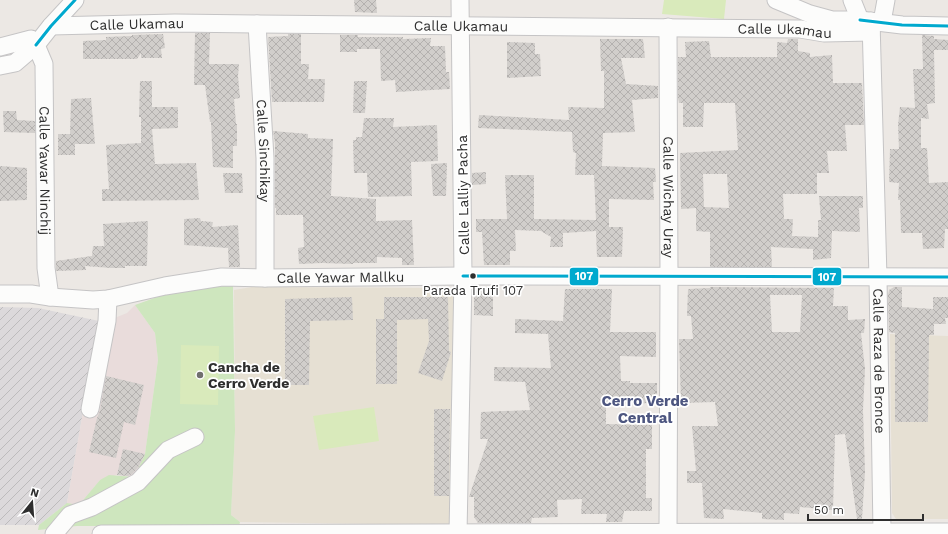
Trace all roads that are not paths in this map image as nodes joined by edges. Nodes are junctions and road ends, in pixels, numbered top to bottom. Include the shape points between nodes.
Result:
1 (75, 0) edge
2 (460, 0) edge
3 (776, 0) edge
4 (852, 0) edge
5 (886, 0) edge
6 (257, 24) junction
7 (871, 24) junction
8 (51, 26) junction
9 (461, 26) junction
10 (948, 26) edge
11 (668, 27) junction
12 (36, 45) junction
13 (0, 47) edge
14 (0, 66) edge
15 (463, 276) junction
16 (265, 278) junction
17 (669, 278) junction
18 (878, 278) junction
19 (948, 278) edge
20 (0, 294) edge
21 (50, 297) junction
22 (108, 299) junction
23 (90, 408) dead end
24 (196, 437) dead end
25 (948, 532) edge
26 (264, 533) edge
27 (876, 533) edge
28 (54, 534) edge
29 (101, 534) edge
30 (458, 534) edge
31 (668, 534) edge

1 - 8 street
2 - 9 street, Calle Lalliy Pacha
3 - 7 street via 832,20
4 - 7 street
5 - 7 street, Calle Raza de Bronce
6 - 8 street, Calle Ukamau
6 - 9 street, Calle Ukamau
6 - 16 street, Calle Sinchikay via 265,158
7 - 10 street, Calle Ukamau
7 - 11 street, Calle Ukamau via 824,33 800,29
7 - 18 street, Calle Raza de Bronce
8 - 12 street
9 - 11 street, Calle Ukamau
9 - 15 street, Calle Lalliy Pacha
11 - 17 street, Calle Wichay Uray
12 - 13 street via 31,39
12 - 14 street via 15,63
12 - 21 street, Calle Yawar Ninchij via 44,64 46,268
15 - 16 street, Calle Yawar Mallku
15 - 17 street, Calle Yawar Mallku
15 - 30 street, Calle Lalliy Pacha
16 - 22 street, Calle Yawar Mallku via 222,277
17 - 18 street, Calle Yawar Mallku
17 - 31 street, Calle Wichay Uray
18 - 19 street, Calle Yawar Mallku
18 - 27 street, Calle Raza de Bronce
20 - 21 street, Calle Yawar Mallku
21 - 22 street, Calle Yawar Mallku
22 - 23 street
24 - 28 street via 168,450 138,482 70,516
25 - 27 street
26 - 29 street
26 - 30 street
27 - 31 street
30 - 31 street

